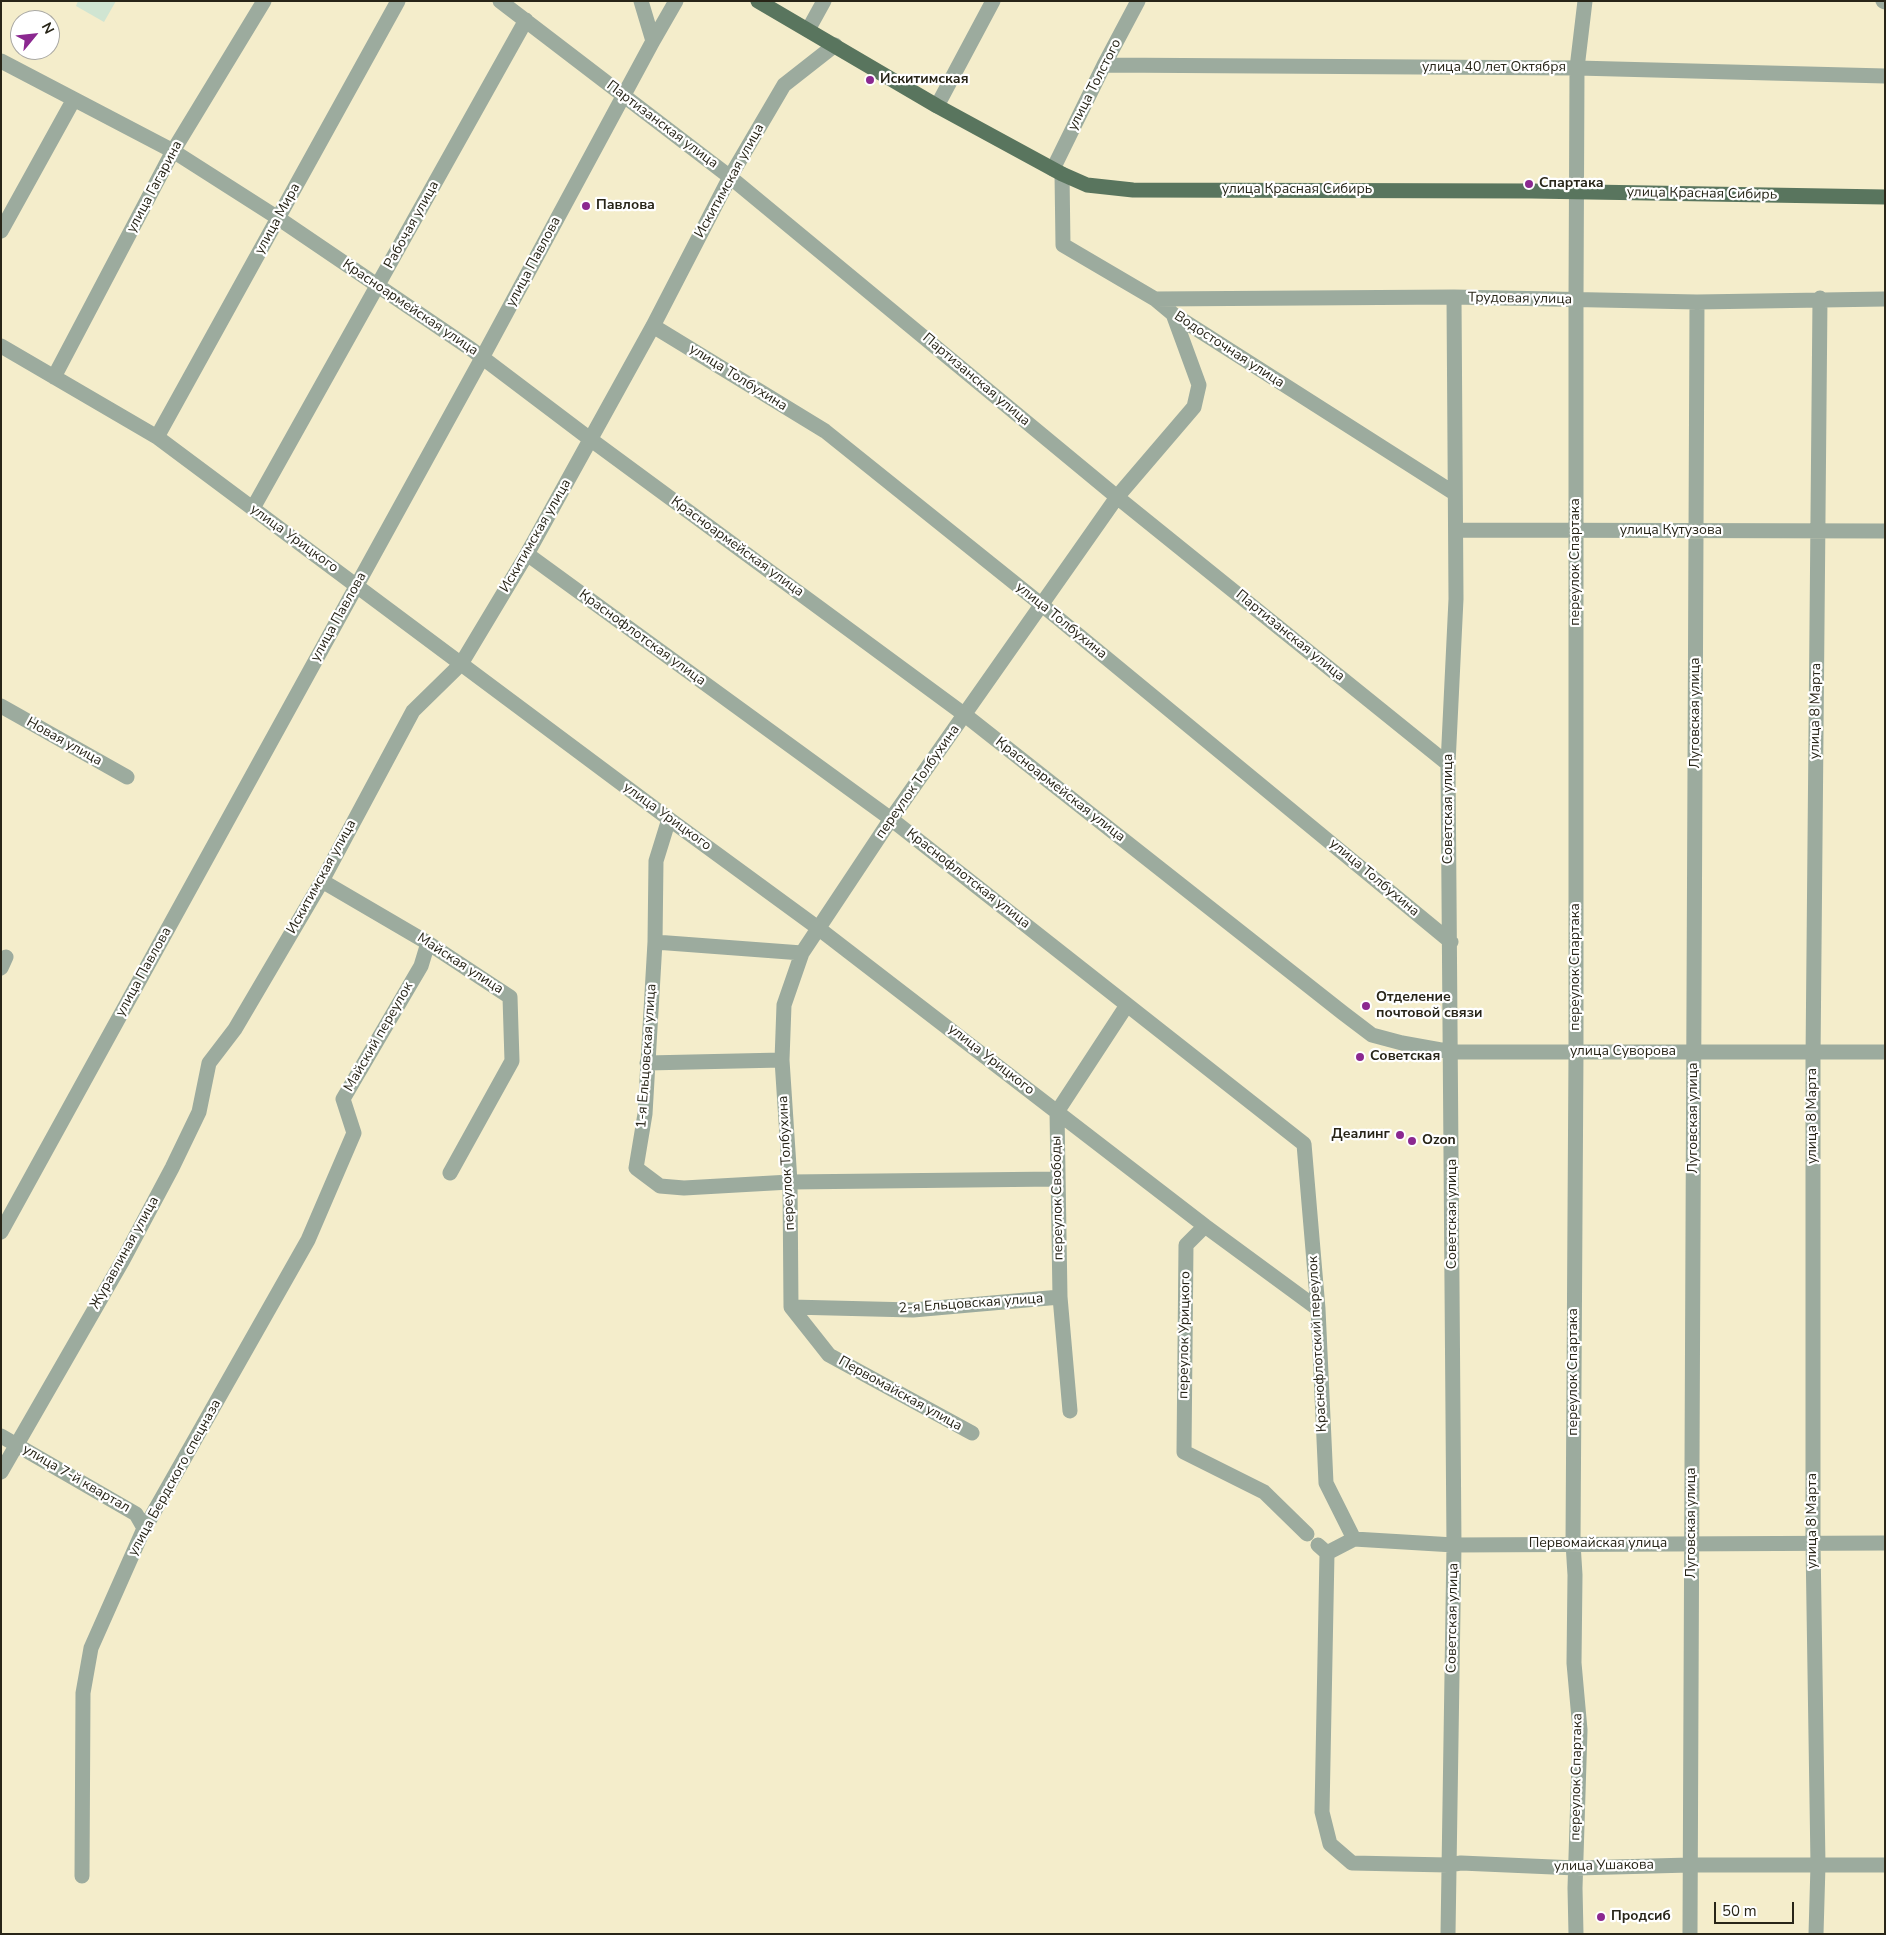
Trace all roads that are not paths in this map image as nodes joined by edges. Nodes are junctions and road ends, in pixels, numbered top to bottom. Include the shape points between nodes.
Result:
1 (264, 1) edge
2 (398, 1) edge
3 (500, 1) edge
4 (641, 1) edge
5 (676, 1) edge
6 (758, 1) edge
7 (824, 1) edge
8 (993, 1) edge
9 (1138, 1) edge
10 (1585, 1) edge
11 (526, 20) junction
12 (808, 30) junction
13 (653, 41) junction
14 (835, 45) junction
15 (1, 61) edge
16 (1104, 64) junction
17 (1577, 68) junction
18 (1885, 76) edge
19 (623, 97) junction
20 (74, 99) junction
21 (937, 106) junction
22 (173, 151) junction
23 (1057, 171) junction
24 (730, 177) junction
25 (1577, 191) junction
26 (1885, 198) edge
27 (278, 218) junction
28 (1, 231) edge
29 (378, 286) junction
30 (1454, 297) junction
31 (1155, 298) junction
32 (1820, 298) junction
33 (1885, 298) edge
34 (1576, 300) junction
35 (1698, 302) junction
36 (1173, 314) junction
37 (653, 326) junction
38 (1, 346) edge
39 (482, 358) junction
40 (54, 377) junction
41 (157, 437) junction
42 (590, 439) junction
43 (1454, 493) junction
44 (1117, 497) junction
45 (253, 508) junction
46 (1456, 530) junction
47 (1576, 530) junction
48 (1696, 530) junction
49 (1818, 531) junction
50 (1885, 531) edge
51 (527, 554) junction
52 (358, 585) junction
53 (1042, 605) junction
54 (461, 664) junction
55 (1, 706) edge
56 (965, 715) junction
57 (1448, 764) junction
58 (127, 777) dead end
59 (669, 819) junction
60 (891, 819) junction
61 (322, 881) junction
62 (818, 928) junction
63 (655, 942) junction
64 (1450, 942) junction
65 (428, 943) junction
66 (802, 954) junction
67 (1127, 1005) junction
68 (235, 1029) joint
69 (1452, 1052) junction
70 (1576, 1052) junction
71 (1694, 1052) junction
72 (1813, 1052) junction
73 (1885, 1052) edge
74 (782, 1060) junction
75 (647, 1063) junction
76 (1057, 1112) junction
77 (354, 1133) joint
78 (1304, 1144) joint
79 (450, 1173) dead end
80 (1057, 1179) junction
81 (790, 1182) junction
82 (1205, 1226) junction
83 (1, 1232) edge
84 (1060, 1297) junction
85 (791, 1307) junction
86 (1318, 1309) junction
87 (1070, 1411) dead end
88 (972, 1433) dead end
89 (1, 1436) edge
90 (16, 1445) junction
91 (1, 1472) edge
92 (144, 1528) junction
93 (1354, 1539) junction
94 (1573, 1543) junction
95 (1692, 1543) junction
96 (1813, 1543) junction
97 (1885, 1543) edge
98 (1317, 1544) junction
99 (1454, 1545) junction
100 (1690, 1864) junction
101 (1448, 1865) junction
102 (1818, 1865) junction
103 (1885, 1865) edge
104 (1576, 1868) junction
105 (82, 1876) dead end
106 (1448, 1934) edge
107 (1576, 1934) edge
108 (1690, 1934) edge
109 (1816, 1934) edge

1 - 22 street, улица Гагарина
2 - 27 street, улица Мира
3 - 11 street, Партизанская улица
4 - 13 street
5 - 13 street, улица Павлова
6 - 12 main road, улица Красная Сибирь
7 - 12 street
8 - 21 street
9 - 16 street, улица Толстого
10 - 17 street, переулок Спартака
11 - 19 street, Партизанская улица
11 - 29 street, Рабочая улица
12 - 14 main road, улица Красная Сибирь
13 - 19 street, улица Павлова
14 - 21 main road, улица Красная Сибирь
14 - 24 street, Искитимская улица via 784,85
15 - 20 street, Красноармейская улица
16 - 17 street, улица 40 лет Октября
16 - 23 street, улица Толстого
17 - 18 street, улица 40 лет Октября
17 - 25 street, переулок Спартака
19 - 24 street, Партизанская улица
19 - 39 street, улица Павлова
20 - 22 street, Красноармейская улица
20 - 28 street
21 - 23 main road, улица Красная Сибирь
22 - 27 street, Красноармейская улица
22 - 40 street, улица Гагарина
23 - 25 main road, улица Красная Сибирь via 1087,185 1133,190
23 - 31 street, Водосточная улица via 1063,245
24 - 37 street, Искитимская улица
24 - 44 street, Партизанская улица
25 - 26 main road, улица Красная Сибирь
25 - 34 street, переулок Спартака
27 - 29 street, Красноармейская улица
27 - 41 street, улица Мира
29 - 39 street, Красноармейская улица
29 - 45 street, Рабочая улица
30 - 31 street, Трудовая улица
30 - 34 street, Трудовая улица
30 - 43 street, Советская улица
31 - 36 street, Водосточная улица
32 - 33 street, Трудовая улица
32 - 35 street, Трудовая улица
32 - 49 street, улица 8 Марта
34 - 35 street, Трудовая улица
34 - 47 street, переулок Спартака
35 - 48 street, Луговская улица
36 - 43 street, Водосточная улица
36 - 44 street, переулок Толбухина via 1199,385 1194,407
37 - 42 street, Искитимская улица
37 - 53 street, улица Толбухина via 825,431
38 - 40 street, улица Урицкого
39 - 42 street, Красноармейская улица
39 - 52 street, улица Павлова
40 - 41 street, улица Урицкого
41 - 45 street, улица Урицкого
42 - 51 street, Искитимская улица
42 - 56 street, Красноармейская улица
43 - 46 street, Советская улица
44 - 53 street, переулок Толбухина
44 - 57 street, Партизанская улица
45 - 52 street, улица Урицкого
46 - 47 street, улица Кутузова
46 - 57 street, Советская улица
47 - 48 street, улица Кутузова
47 - 70 street, переулок Спартака
48 - 49 street, улица Кутузова
48 - 71 street, Луговская улица
49 - 50 street, улица Кутузова
49 - 72 street, улица 8 Марта
51 - 54 street, Искитимская улица
51 - 60 street, Краснофлотская улица
52 - 54 street, улица Урицкого
52 - 83 street, улица Павлова
53 - 56 street, переулок Толбухина
53 - 64 street, улица Толбухина
54 - 59 street, улица Урицкого
54 - 61 street, Искитимская улица via 413,711
55 - 58 street, Новая улица
56 - 60 street, переулок Толбухина
56 - 69 street, Красноармейская улица via 1372,1035
57 - 64 street, Советская улица
59 - 62 street, улица Урицкого
59 - 63 street, 1-я Ельцовская улица via 656,861
60 - 62 street, переулок Толбухина
60 - 67 street, Краснофлотская улица
61 - 65 street, Майская улица
61 - 68 street, Искитимская улица
62 - 66 street, переулок Толбухина
62 - 76 street, улица Урицкого
63 - 66 street
63 - 75 street, 1-я Ельцовская улица
64 - 69 street, Советская улица
65 - 77 street, Майский переулок via 421,966 343,1099
65 - 79 street, Майская улица via 510,997 512,1061
66 - 74 street, переулок Толбухина via 784,1005
67 - 76 street
67 - 78 street, Краснофлотская улица
68 - 90 street, Журавлиная улица via 209,1063 200,1112 172,1168
69 - 70 street, улица Суворова
69 - 99 street, Советская улица
70 - 71 street, улица Суворова
70 - 94 street, переулок Спартака
71 - 72 street, улица Суворова
71 - 95 street, Луговская улица
72 - 73 street, улица Суворова
72 - 96 street, улица 8 Марта
74 - 75 street
74 - 81 street, переулок Толбухина
75 - 81 street, 1-я Ельцовская улица via 645,1114 636,1168 660,1186 684,1188
76 - 80 street, переулок Свободы
76 - 82 street, улица Урицкого
77 - 92 street, улица Бердского спецназа via 308,1240
78 - 86 street, Краснофлотский переулок
80 - 81 street, 1-я Ельцовская улица
80 - 84 street, переулок Свободы
81 - 85 street, переулок Толбухина
82 - 86 street, улица Урицкого
82 - 98 street, переулок Урицкого via 1186,1245 1184,1452 1264,1492
84 - 85 street, 2-я Ельцовская улица via 913,1310
84 - 87 street, переулок Свободы
85 - 88 street, Первомайская улица via 829,1355
86 - 93 street, Краснофлотский переулок via 1326,1483
89 - 90 street, улица 7-й квартал
90 - 91 street, Журавлиная улица
90 - 92 street, улица 7-й квартал via 136,1514
92 - 105 street, улица Бердского спецназа via 91,1648 83,1693
93 - 98 street
93 - 99 street, Первомайская улица
94 - 95 street, Первомайская улица
94 - 99 street, Первомайская улица
94 - 104 street, переулок Спартака via 1574,1663 1580,1730
95 - 96 street, Первомайская улица
95 - 100 street, Луговская улица
96 - 97 street, Первомайская улица
96 - 102 street, улица 8 Марта
98 - 101 street, улица Ушакова via 1322,1812 1330,1844 1352,1863
99 - 101 street, Советская улица
100 - 102 street, улица Ушакова
100 - 104 street, улица Ушакова
100 - 108 street, Луговская улица
101 - 104 street, улица Ушакова
101 - 106 street, Советская улица
102 - 103 street, улица Ушакова
102 - 109 street, улица 8 Марта
104 - 107 street, переулок Спартака

